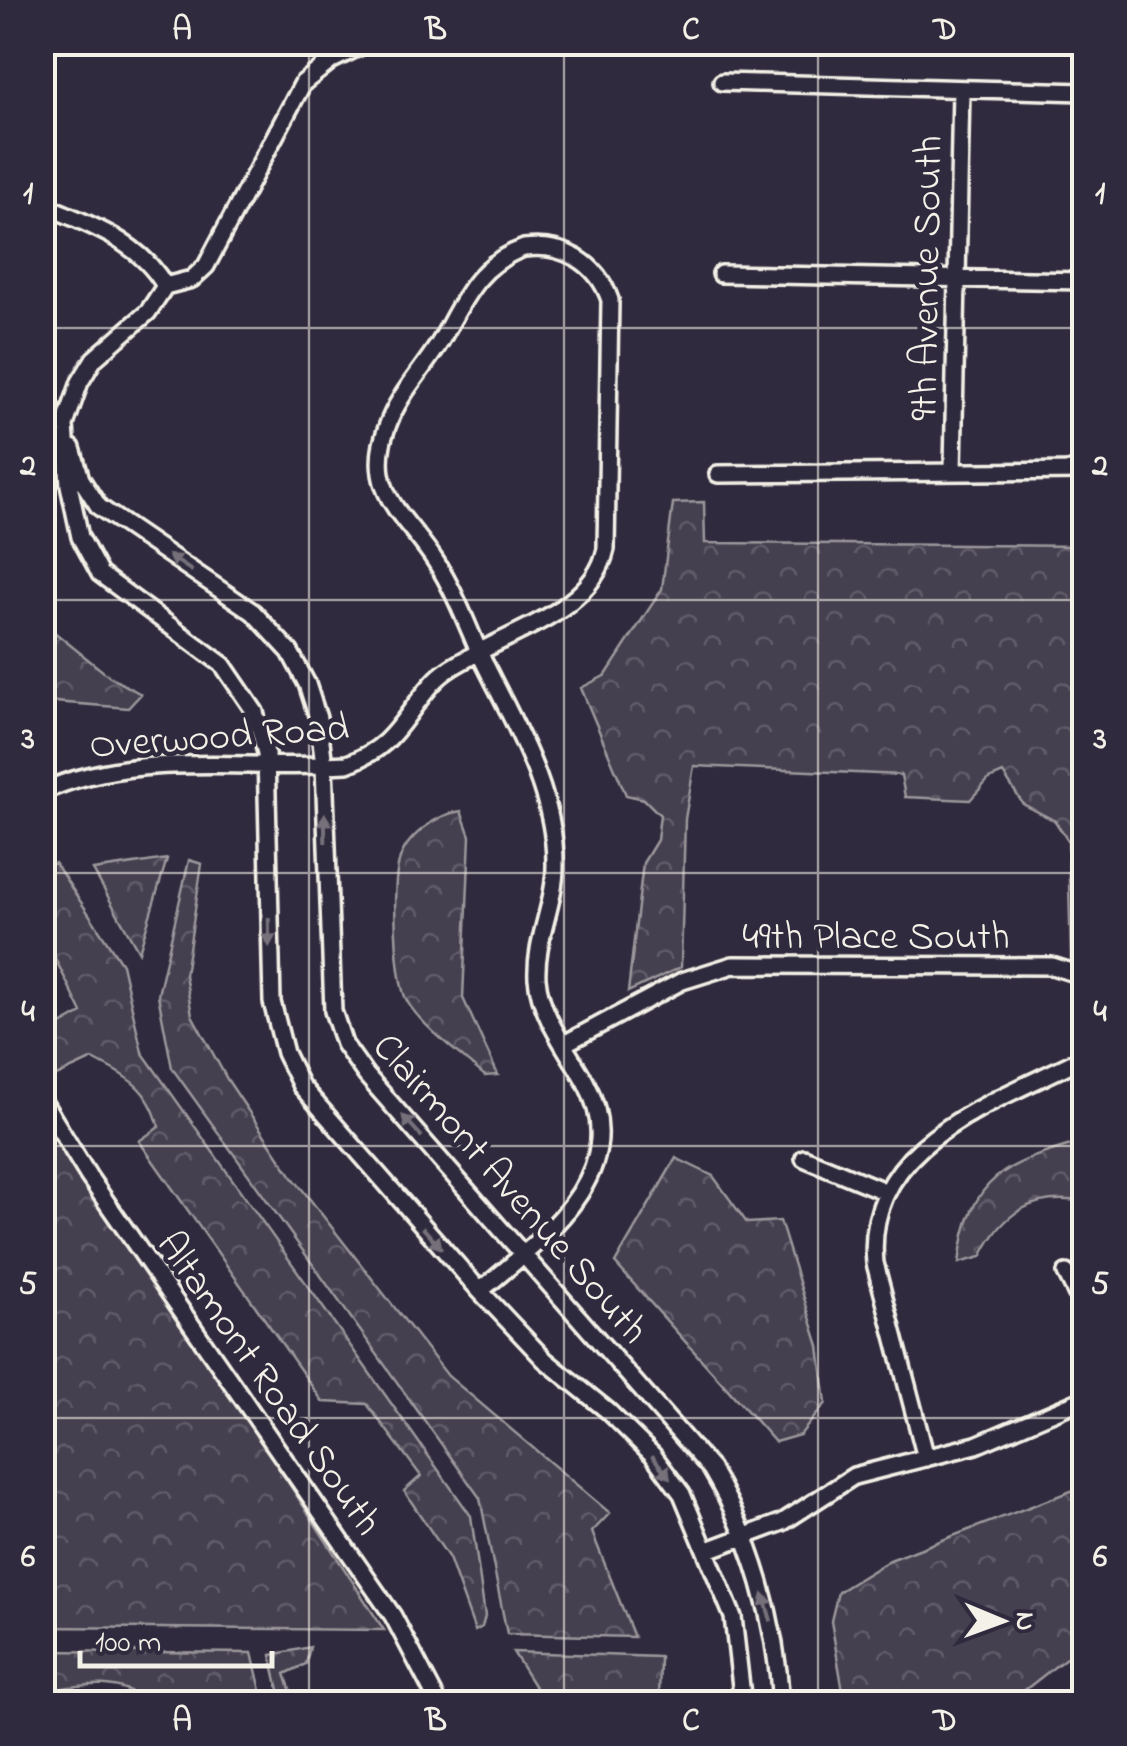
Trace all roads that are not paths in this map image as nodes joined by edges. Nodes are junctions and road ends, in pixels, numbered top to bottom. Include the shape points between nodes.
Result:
1 (369, 42) edge
2 (722, 82) dead end
3 (961, 90) junction
4 (1084, 92) edge
5 (42, 204) edge
6 (721, 274) dead end
7 (957, 278) junction
8 (1084, 281) edge
9 (165, 286) junction
10 (42, 424) edge
11 (65, 425) junction
12 (953, 469) junction
13 (1084, 471) edge
14 (718, 474) dead end
15 (480, 652) junction
16 (324, 766) junction
17 (266, 768) junction
18 (42, 792) edge
19 (1084, 976) edge
20 (564, 1044) junction
21 (1084, 1057) edge
22 (42, 1100) edge
23 (804, 1158) dead end
24 (884, 1191) junction
25 (525, 1252) junction
26 (1066, 1274) dead end
27 (480, 1291) junction
28 (1084, 1308) edge
29 (1084, 1399) edge
30 (926, 1458) junction
31 (743, 1538) junction
32 (708, 1550) junction
33 (440, 1704) edge
34 (743, 1704) edge
35 (782, 1704) edge

1 - 9 street, Clairmont Avenue South via 304,83 206,266 192,279
2 - 3 street
3 - 4 street
3 - 7 street, 9th Avenue South
5 - 9 street via 124,240
6 - 7 street
7 - 8 street
7 - 12 street, 9th Avenue South
9 - 11 street, Clairmont Avenue South via 148,312 94,358
10 - 11 street
16 -> 11 street, Clairmont Avenue South via 314,701 279,637 253,612 99,507 81,479
11 - 17 street, Clairmont Avenue South via 73,511 100,574 233,676 260,726
12 - 13 street
12 - 14 street
15 - 15 street, Overwood Road via 433,558 393,509 381,472 382,447 393,412 480,274 524,248 557,248 594,271 612,310 606,549 585,591
15 - 16 street, Overwood Road via 432,684 375,754
15 - 20 street via 550,814 554,882 537,977 544,1009
16 - 17 street, Overwood Road
25 -> 16 street, Clairmont Avenue South via 344,1044 329,977
17 - 18 street, Overwood Road via 124,768 78,776
17 -> 27 street, Clairmont Avenue South via 270,984 285,1053 323,1116
19 - 20 street, 49th Place South via 1052,966 733,965 682,981
20 - 25 street via 594,1105 596,1158 579,1200
21 - 24 street via 935,1135
22 - 33 street, Altamont Road South via 385,1604
23 - 24 street
24 - 30 street via 875,1264
25 - 27 street
25 - 31 street, Clairmont Avenue South via 701,1454
26 - 28 street
27 -> 32 street, Clairmont Avenue South via 544,1360 652,1455 682,1494
29 - 30 street via 996,1438
30 - 31 street via 854,1476 795,1516
31 - 32 street
35 -> 31 street, Clairmont Avenue South via 770,1613
32 - 34 street, Clairmont Avenue South via 736,1634

